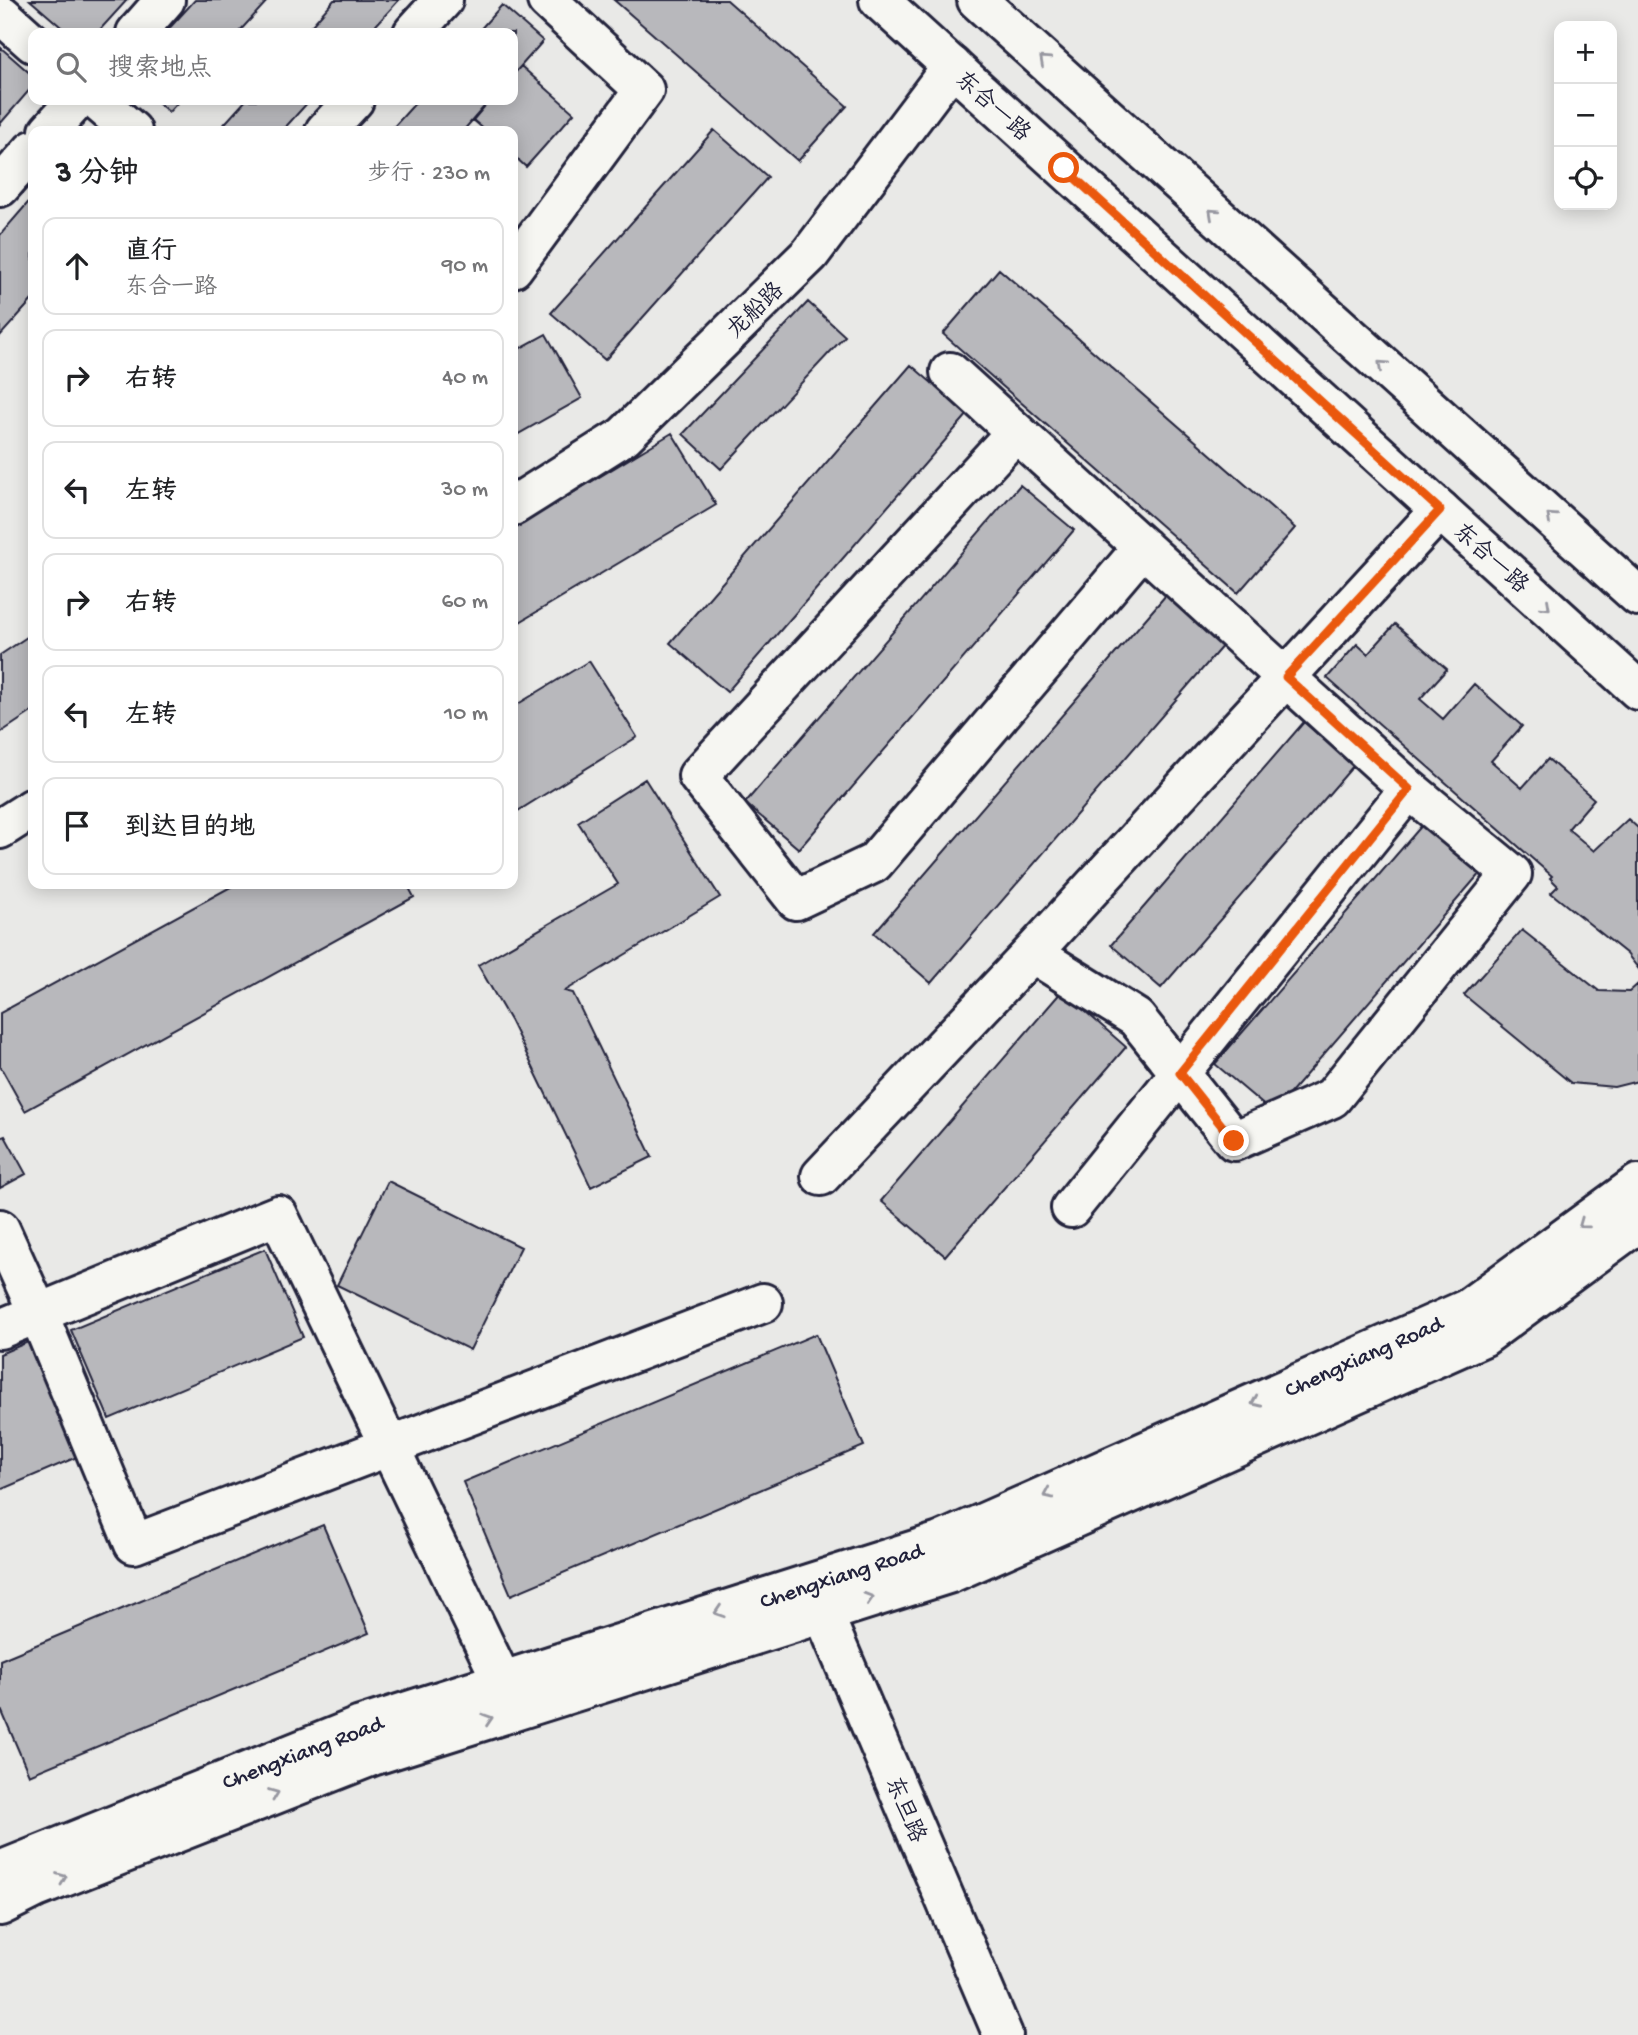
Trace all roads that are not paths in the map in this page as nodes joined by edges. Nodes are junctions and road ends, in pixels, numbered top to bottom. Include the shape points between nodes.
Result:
1 (165, 0) edge
2 (443, 0) edge
3 (547, 0) edge
4 (879, 0) edge
5 (977, 0) edge
6 (3, 16) dead end
7 (140, 28) edge
8 (418, 28) edge
9 (28, 38) edge
10 (951, 66) junction
11 (73, 105) edge
12 (102, 105) edge
13 (349, 105) edge
14 (54, 126) edge
15 (126, 126) edge
16 (330, 126) edge
17 (28, 156) edge
18 (0, 187) edge
19 (518, 261) edge
20 (950, 373) dead end
21 (1016, 432) junction
22 (518, 503) edge
23 (1440, 510) junction
24 (1143, 547) junction
25 (1638, 596) edge
26 (1286, 677) junction
27 (1638, 690) edge
28 (1409, 789) junction
29 (28, 811) edge
30 (0, 829) edge
31 (1031, 953) junction
32 (1180, 1073) junction
33 (821, 1176) dead end
34 (1638, 1184) edge
35 (1071, 1209) dead end
36 (1638, 1223) edge
37 (0, 1229) edge
38 (763, 1303) dead end
39 (38, 1313) junction
40 (0, 1329) edge
41 (389, 1446) junction
42 (816, 1598) junction
43 (502, 1681) junction
44 (0, 1871) edge
45 (0, 1906) edge
46 (1003, 2035) edge

1 - 7 main road
2 - 8 main road
3 - 19 main road via 644,90
4 - 10 main road, 东合一路
25 -> 5 main road
6 - 9 main road
10 - 22 main road, 龙船路 via 810,254 624,436
10 - 23 main road, 东合一路
11 - 14 main road
12 - 15 main road
13 - 16 main road
17 - 18 main road
20 - 21 main road
21 - 24 main road
21 - 24 main road via 698,776 796,900 874,863
23 - 26 main road
23 -> 27 main road, 东合一路
24 - 26 main road
26 - 28 main road
26 - 31 main road
28 - 32 main road
28 - 32 main road via 1512,874 1358,1066 1332,1098 1234,1141
29 - 30 main road
31 - 32 main road via 1136,1018
31 - 33 main road
32 - 35 main road
34 -> 42 main road, Chengxiang Road via 1466,1309
42 -> 36 main road, Chengxiang Road via 951,1573 1483,1337
37 - 39 main road
38 - 41 main road
39 - 40 main road
39 - 41 main road via 278,1215
39 - 41 main road via 134,1544
41 - 43 main road
42 -> 43 main road, Chengxiang Road
45 -> 42 main road, Chengxiang Road via 372,1756
42 - 46 main road, 东旦路
43 - 44 main road, Chengxiang Road via 361,1726

